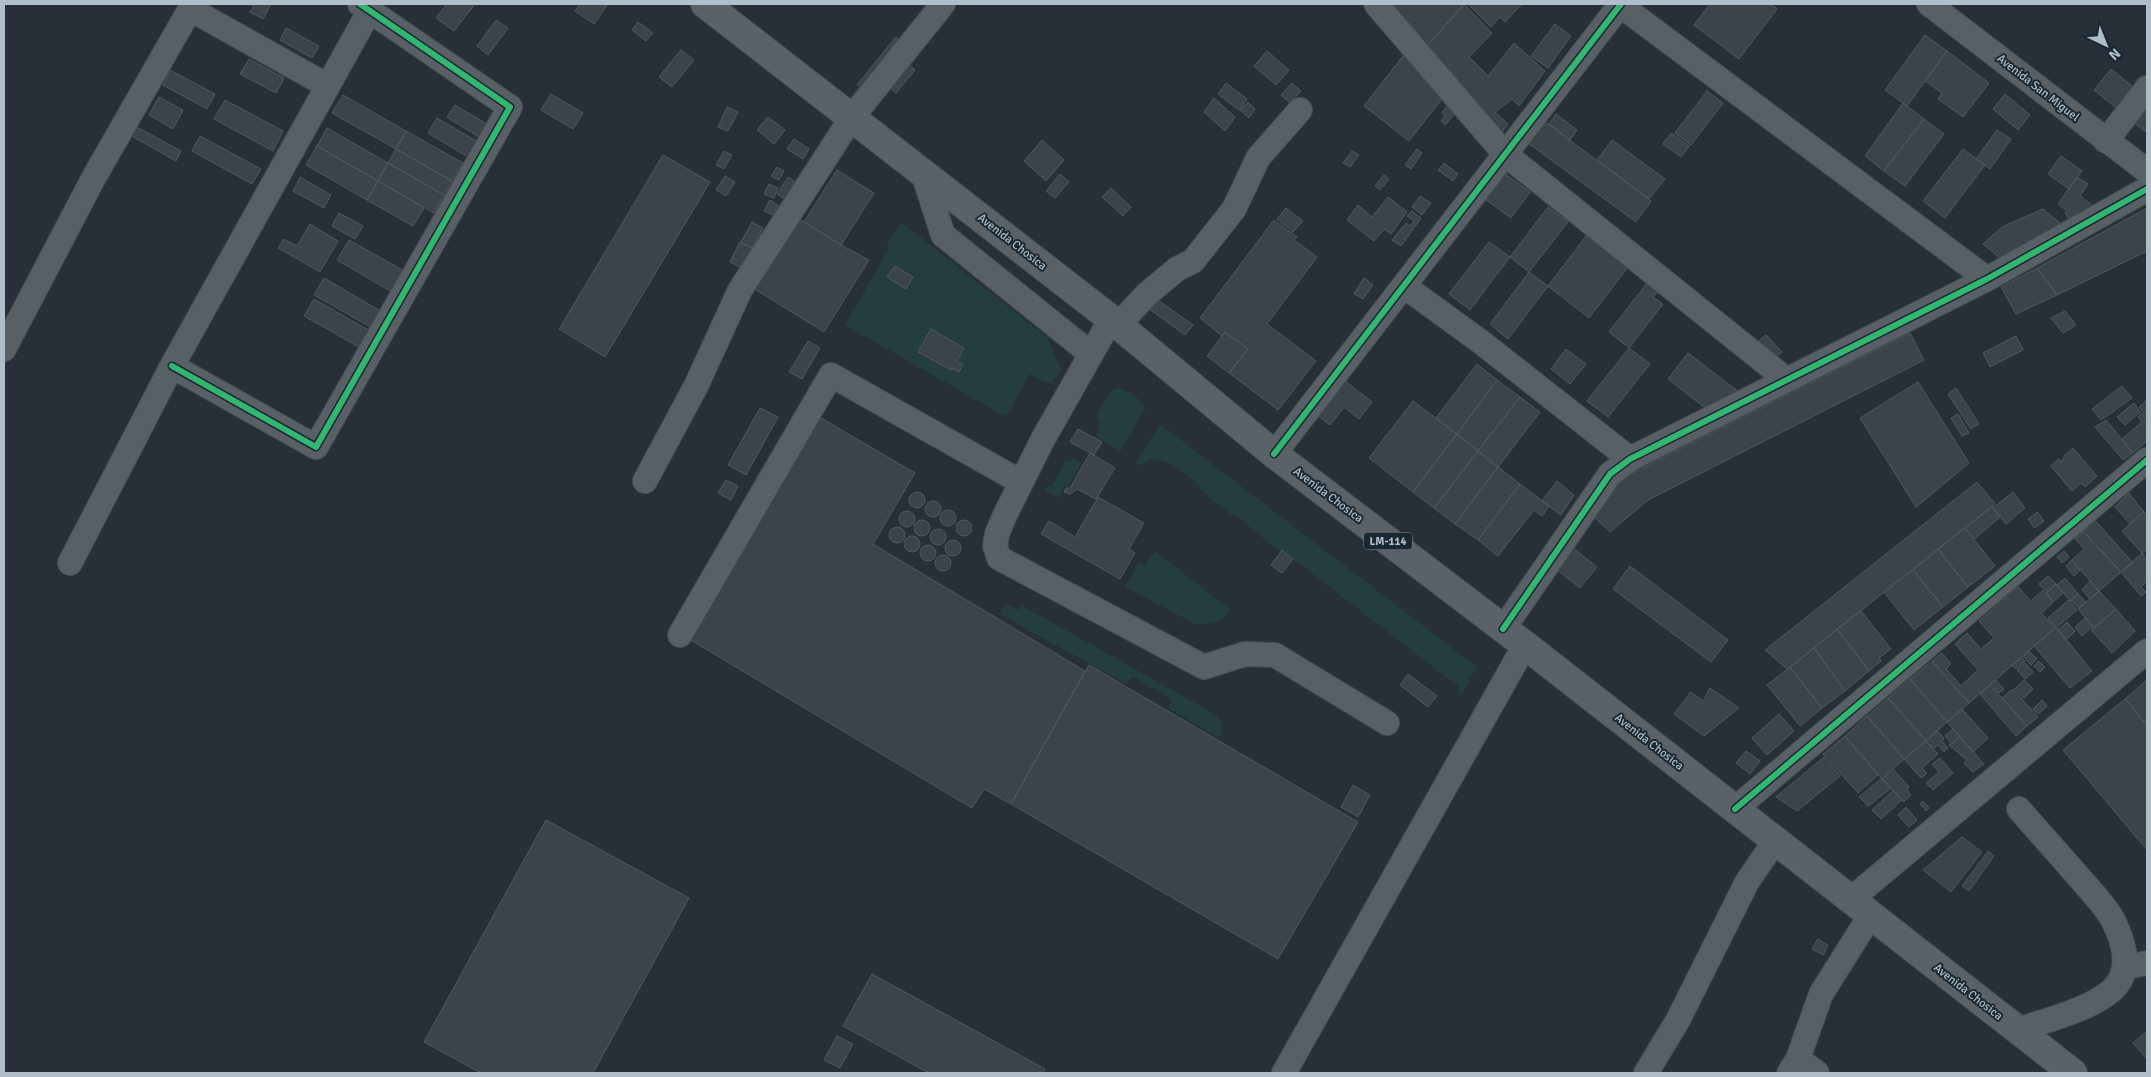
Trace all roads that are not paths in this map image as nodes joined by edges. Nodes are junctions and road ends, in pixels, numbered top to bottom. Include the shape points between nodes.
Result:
1 (706, 4) edge
2 (944, 4) edge
3 (1376, 4) edge
4 (1620, 4) edge
5 (1929, 4) edge
6 (192, 6) edge
7 (365, 7) edge
8 (328, 86) junction
9 (2147, 88) edge
10 (1300, 110) dead end
11 (852, 117) junction
12 (2106, 141) junction
13 (1505, 154) junction
14 (2147, 170) edge
15 (923, 173) junction
16 (2147, 189) edge
17 (1987, 279) junction
18 (1404, 286) junction
19 (1114, 322) junction
20 (4, 349) edge
21 (1091, 354) junction
22 (172, 366) junction
23 (1787, 380) junction
24 (1274, 454) junction
25 (1630, 459) junction
26 (2147, 460) edge
27 (644, 481) dead end
28 (1021, 482) junction
29 (70, 563) dead end
30 (1503, 629) junction
31 (680, 635) dead end
32 (1526, 646) junction
33 (2147, 650) edge
34 (1388, 723) dead end
35 (1735, 809) junction
36 (2019, 809) dead end
37 (1775, 841) junction
38 (1860, 908) junction
39 (2136, 965) edge
40 (2018, 1030) junction
41 (1793, 1066) edge
42 (1284, 1073) edge
43 (1646, 1073) edge
44 (1817, 1073) edge
45 (2073, 1073) edge

1 - 11 main road, Avenida Chosica / LM-114
2 - 11 street
3 - 13 street
4 - 13 street
4 - 17 street
5 - 12 street, Avenida San Miguel
6 - 8 street
6 - 20 street via 93,179
7 - 8 street
7 - 22 street via 510,107 316,447
8 - 22 street
9 - 12 street
10 - 19 street via 1258,158 1234,209 1193,261 1177,269
11 - 15 main road, Avenida Chosica / LM-114
11 - 27 street via 740,290 696,386
12 - 14 street, Avenida San Miguel
13 - 18 street
13 - 23 street
15 - 19 main road, Avenida Chosica / LM-114
15 - 21 street via 943,235
16 - 17 street
17 - 23 street
18 - 24 street
18 - 25 street
19 - 21 street
19 - 24 main road, Avenida Chosica / LM-114
21 - 28 street
22 - 29 street
23 - 25 street
24 - 30 main road, Avenida Chosica / LM-114
25 - 30 street via 1610,474
26 - 35 street
28 - 31 street via 832,375
28 - 34 street via 997,534 995,546 999,558 1204,666 1245,654 1276,654
30 - 32 main road, Avenida Chosica / LM-114
32 - 35 main road, Avenida Chosica / LM-114
32 - 42 street
33 - 38 street
35 - 37 main road, Avenida Chosica / LM-114
36 - 39 street via 2092,892 2112,920 2126,956
37 - 38 main road, Avenida Chosica / LM-114
37 - 43 street via 1747,882 1678,1020
38 - 40 main road, Avenida Chosica / LM-114
38 - 41 street
39 - 40 street via 2113,990 2100,998
40 - 45 main road, Avenida Chosica / LM-114
41 - 44 street

